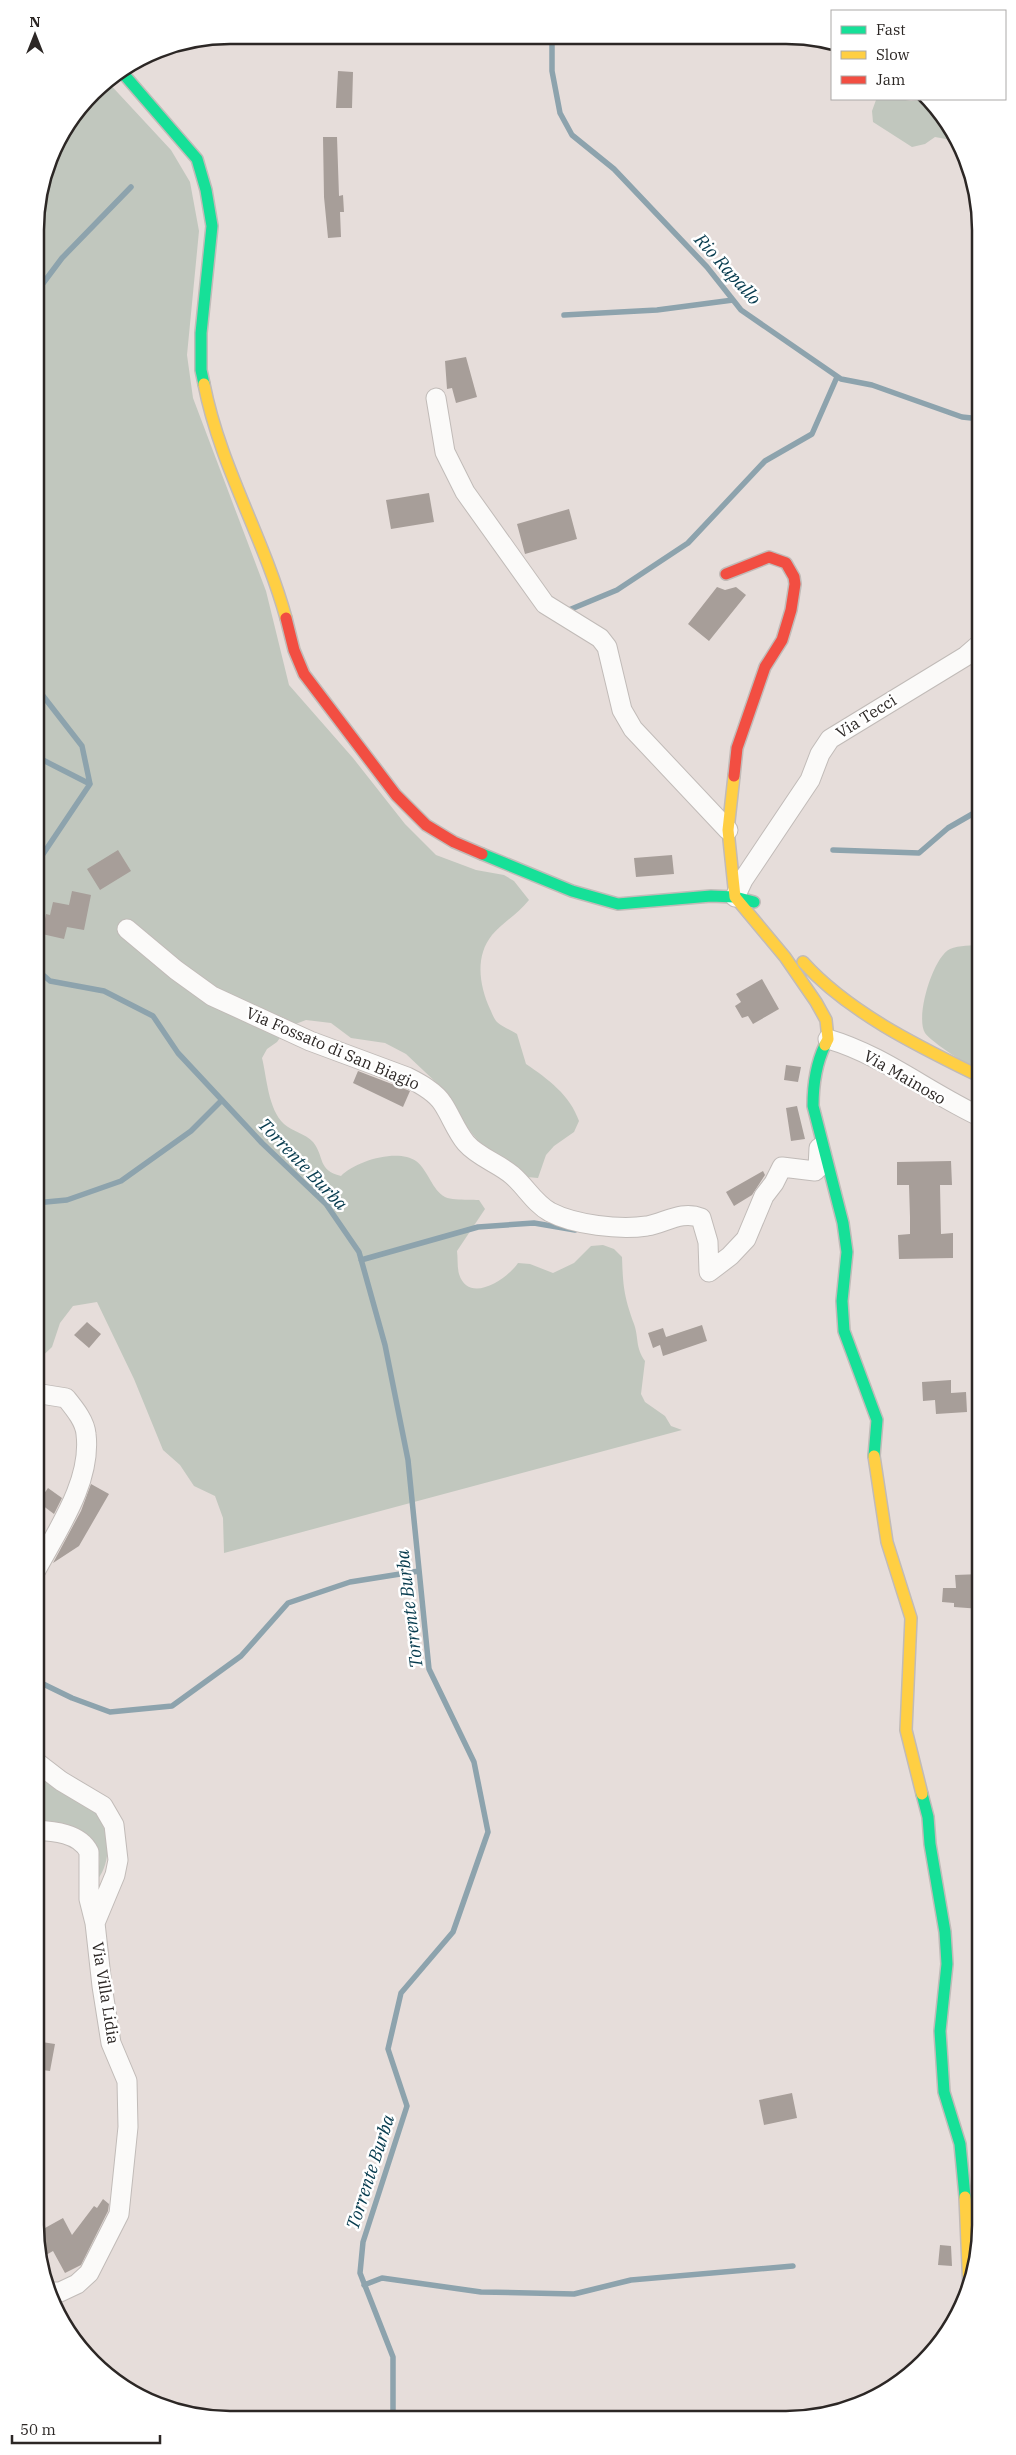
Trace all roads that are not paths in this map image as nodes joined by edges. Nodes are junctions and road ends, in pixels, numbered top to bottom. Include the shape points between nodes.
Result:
1 (125, 76) edge
2 (436, 398) dead end
3 (726, 574) dead end
4 (972, 651) edge
5 (728, 830) junction
6 (735, 897) junction
7 (127, 929) dead end
8 (828, 1039) junction
9 (972, 1072) edge
10 (972, 1113) edge
11 (820, 1139) junction
12 (44, 1394) edge
13 (44, 1554) edge
14 (44, 1768) edge
15 (44, 1831) edge
16 (95, 1923) junction
17 (968, 2266) edge
18 (56, 2292) edge

1 - 6 street via 197,159 212,226 201,333 201,370 210,416 228,469 276,583 304,674 410,811 454,842 572,891 618,904
2 - 5 street via 445,452 464,492 545,604 600,638 607,647 622,710 633,729
3 - 5 street via 769,558 786,563 795,584 792,610 782,640 765,667 737,748
4 - 6 street, Via Tecci via 830,739 810,780
5 - 6 street
6 - 8 street via 785,957 816,1002 826,1020
6 - 9 street via 756,903 821,982 923,1048
7 - 11 street, Via Fossato di San Biagio via 212,996 310,1041 422,1085 442,1101 468,1146 512,1175 532,1198 550,1212 573,1220 626,1228 649,1226 667,1218 694,1215 701,1218 708,1242 709,1272 746,1239 764,1196 782,1167 815,1171 818,1168
8 - 10 street, Via Mainoso via 858,1049
8 - 11 street via 820,1055 813,1086 812,1106
11 - 17 street via 843,1223 847,1252 842,1301 844,1331 877,1420 873,1449 887,1542 911,1618 906,1730 928,1817 945,1932 947,1964 940,2030 944,2092 964,2165
12 - 13 street via 66,1398 78,1415 86,1433 86,1460 81,1482
14 - 16 street, Via Villa Lidia via 103,1806 114,1826 118,1847 116,1868
15 - 16 street via 62,1834 87,1848 89,1899
16 - 18 street, Via Villa Lidia via 111,2043 127,2081 128,2126 119,2214 89,2273 77,2284

